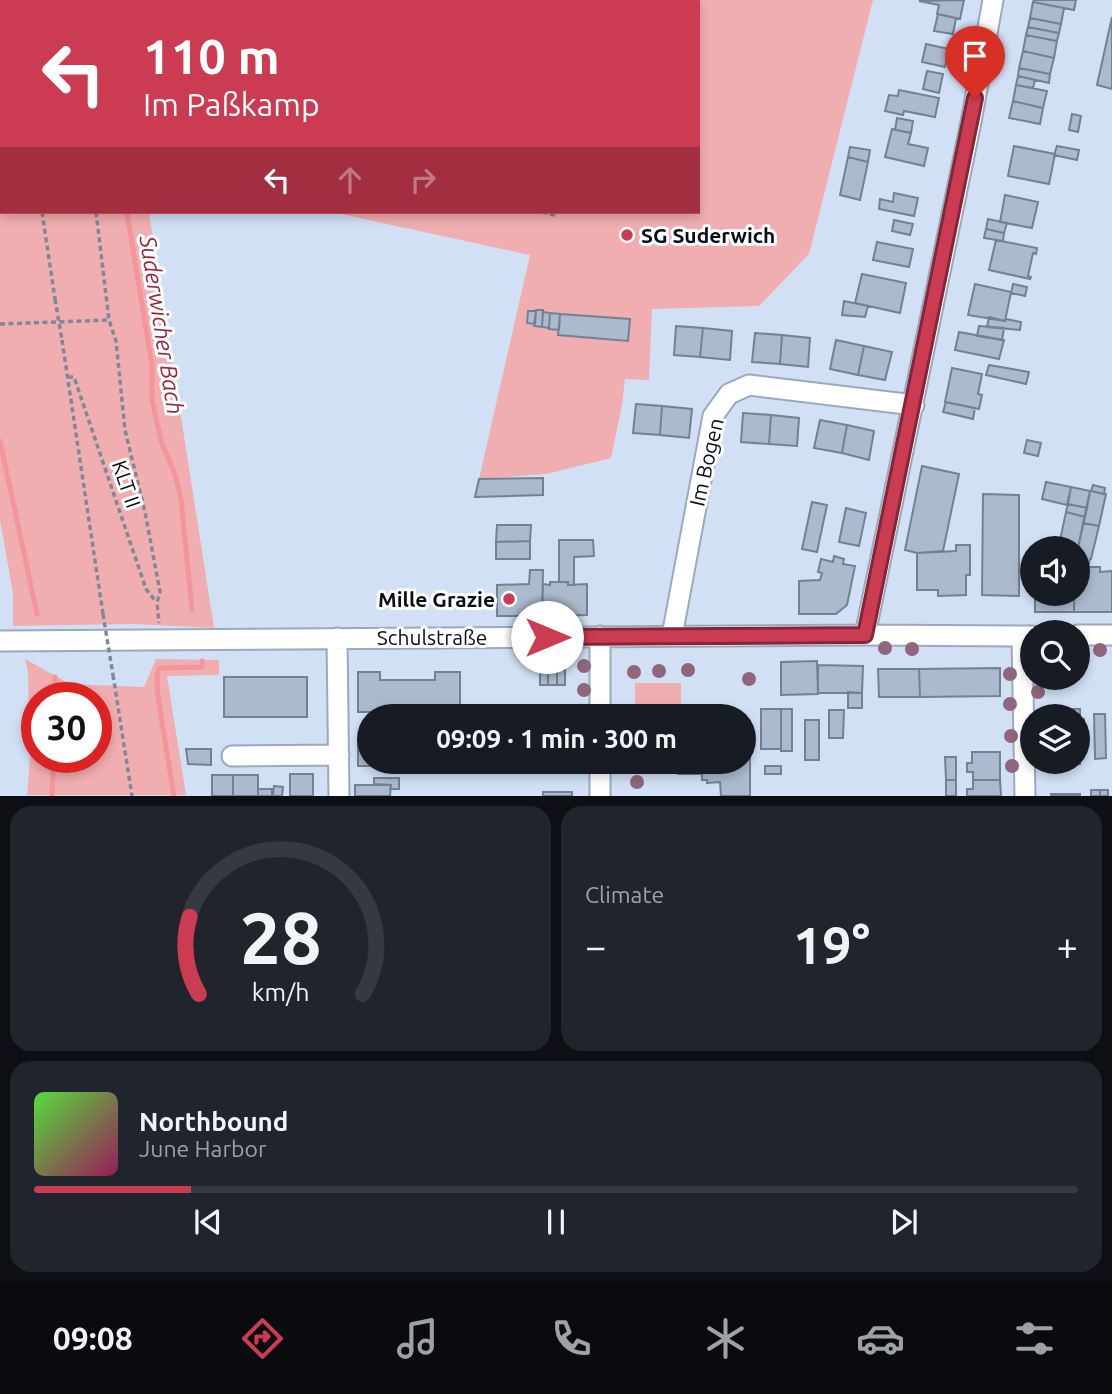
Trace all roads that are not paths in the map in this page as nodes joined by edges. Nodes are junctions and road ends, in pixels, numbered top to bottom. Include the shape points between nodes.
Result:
1 (993, 0) edge
2 (914, 405) junction
3 (865, 635) junction
4 (1090, 635) edge
5 (1112, 635) edge
6 (600, 636) junction
7 (671, 636) junction
8 (1020, 636) edge
9 (337, 638) junction
10 (0, 641) edge
11 (1026, 690) edge
12 (600, 704) edge
13 (339, 755) junction
14 (232, 756) dead end
15 (600, 774) edge
16 (339, 796) edge
17 (600, 796) edge
18 (1025, 796) edge

1 - 2 street
2 - 3 street
2 - 7 street, Im Bogen via 748,385 729,394 713,416
3 - 7 street, Schulstraße
3 - 8 street, Schulstraße
4 - 5 street
6 - 7 street, Schulstraße
6 - 9 street, Schulstraße
6 - 12 street
9 - 10 street, Schulstraße
9 - 13 street
11 - 18 street
13 - 14 street
13 - 16 street
15 - 17 street

